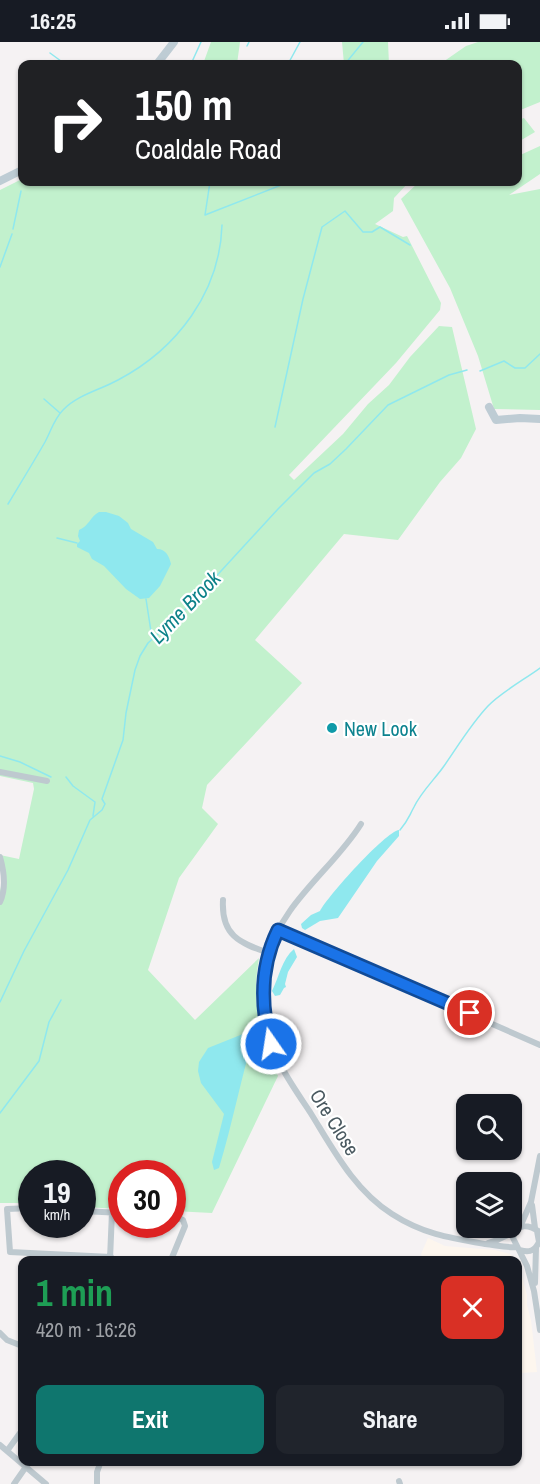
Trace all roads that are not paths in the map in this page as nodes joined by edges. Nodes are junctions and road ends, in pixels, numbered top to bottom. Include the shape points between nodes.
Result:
1 (174, 42) edge
2 (160, 60) edge
3 (18, 172) edge
4 (0, 181) edge
5 (489, 407) dead end
6 (540, 419) edge
7 (0, 772) edge
8 (47, 781) dead end
9 (361, 824) dead end
10 (0, 857) edge
11 (223, 900) dead end
12 (0, 902) edge
13 (278, 930) junction
14 (269, 953) junction
15 (540, 1045) edge
16 (540, 1156) edge
17 (531, 1202) junction
18 (18, 1209) edge
19 (522, 1220) edge
20 (8, 1222) junction
21 (0, 1223) edge
22 (522, 1227) edge
23 (537, 1230) edge
24 (111, 1238) edge
25 (180, 1238) edge
26 (500, 1238) edge
27 (513, 1238) edge
28 (484, 1243) junction
29 (538, 1246) edge
30 (518, 1249) junction
31 (77, 1256) edge
32 (110, 1256) edge
33 (173, 1256) edge
34 (521, 1256) edge
35 (522, 1260) edge
36 (534, 1291) junction
37 (540, 1330) edge
38 (0, 1333) edge
39 (18, 1344) edge
40 (18, 1436) edge
41 (0, 1445) edge
42 (7, 1451) junction
43 (18, 1460) edge
44 (99, 1466) edge
45 (26, 1467) joint
46 (14, 1484) edge
47 (46, 1484) edge
48 (97, 1484) edge

1 - 2 street
3 - 4 street
5 - 6 street via 496,420
7 - 8 street
9 - 13 street, Ore Close via 350,843
10 - 12 street
11 - 14 street via 225,924 233,936 245,945
13 - 14 street, Ore Close
13 - 15 street
14 - 28 street, Ore Close via 263,1005 271,1044 348,1172 377,1203 411,1226 447,1239
16 - 17 street
17 - 19 street
17 - 23 street
18 - 20 street via 7,1209
20 - 21 street
20 - 31 street via 10,1252
22 - 23 street
23 - 29 street
24 - 32 street
25 - 33 street
26 - 28 street, Ore Close
27 - 30 street
28 - 30 street, Ore Close
29 - 30 street via 527,1252
29 - 36 street
30 - 34 street
35 - 36 street
36 - 37 street
38 - 39 street
40 - 42 street
41 - 42 street
42 - 43 street
44 - 48 street
45 - 46 street
45 - 47 street

